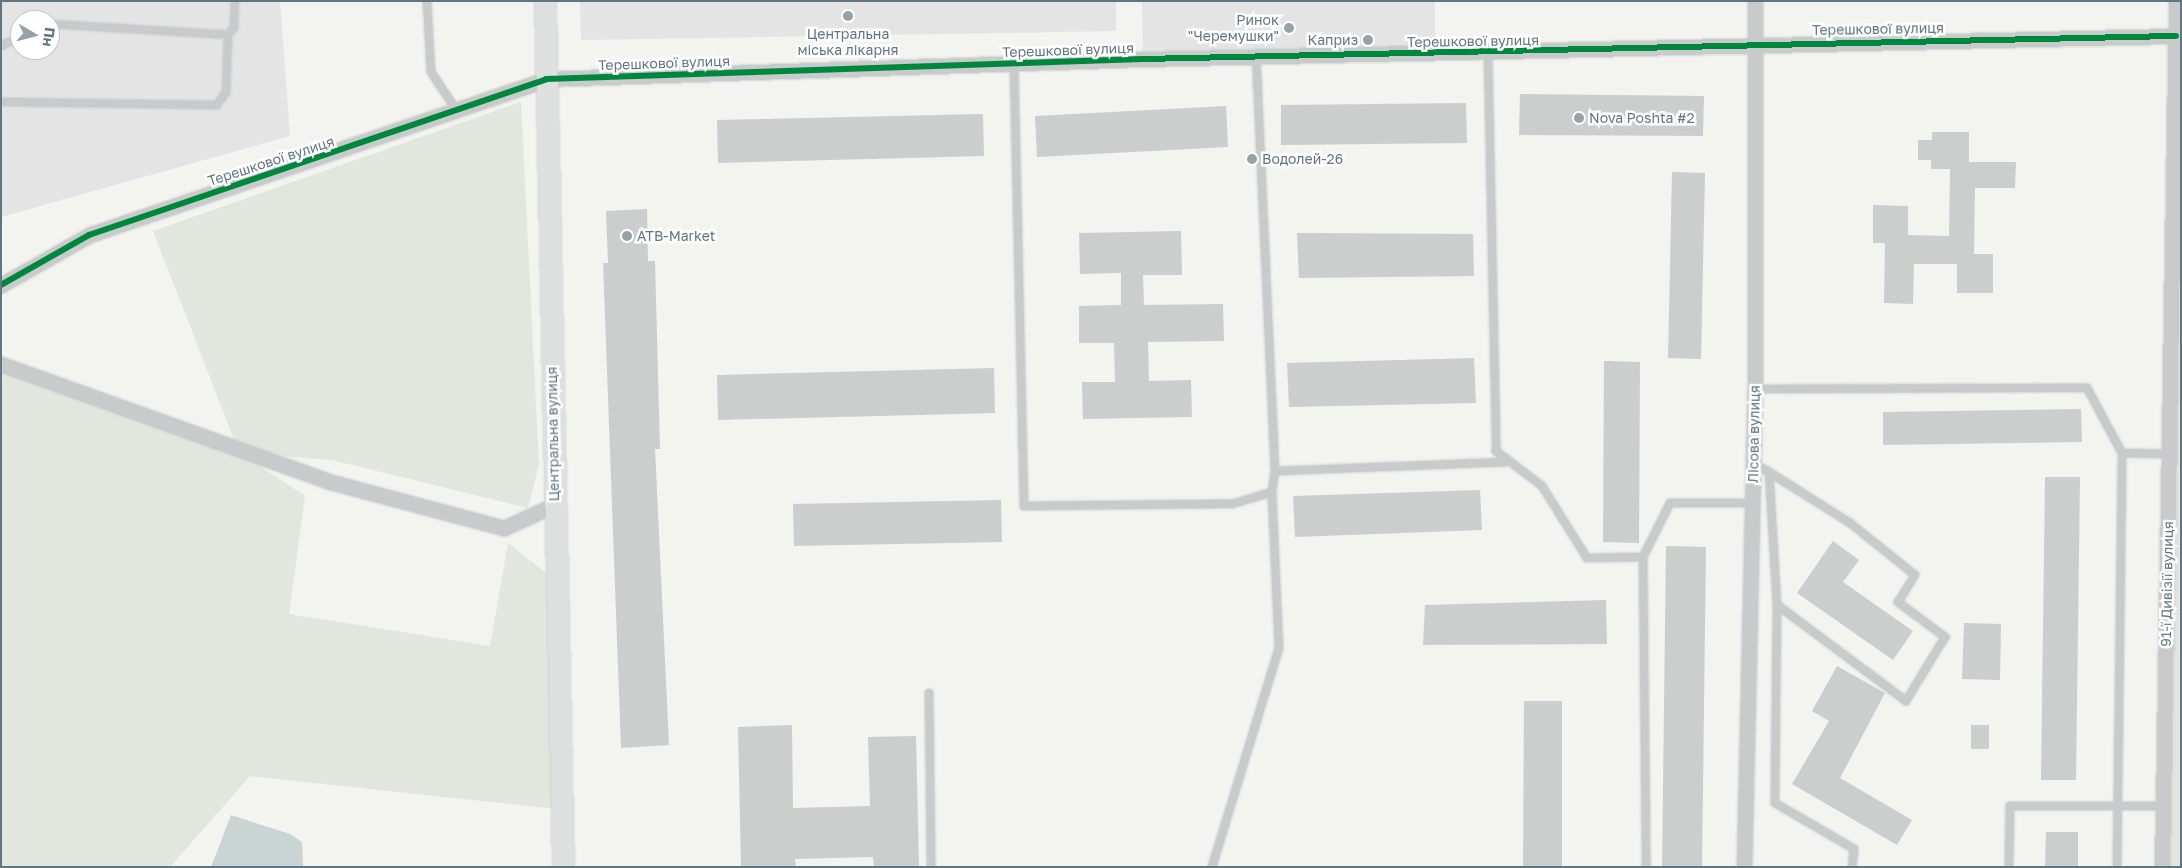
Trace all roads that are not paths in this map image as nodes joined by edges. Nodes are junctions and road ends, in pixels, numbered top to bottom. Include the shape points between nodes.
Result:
1 (235, 1) edge
2 (428, 1) edge
3 (545, 1) edge
4 (1755, 1) edge
5 (2176, 1) edge
6 (60, 25) edge
7 (228, 35) junction
8 (2176, 36) junction
9 (1755, 44) junction
10 (1488, 54) junction
11 (1256, 57) junction
12 (1014, 64) junction
13 (546, 79) junction
14 (1, 102) edge
15 (455, 108) junction
16 (1, 286) edge
17 (1, 364) edge
18 (1755, 389) junction
19 (2122, 453) junction
20 (2169, 454) junction
21 (1510, 462) junction
22 (1753, 462) junction
23 (1275, 471) junction
24 (1769, 472) junction
25 (1272, 492) junction
26 (1752, 503) junction
27 (554, 505) junction
28 (1643, 557) junction
29 (1777, 605) junction
30 (929, 693) dead end
31 (2117, 806) junction
32 (2164, 806) junction
33 (564, 867) edge
34 (931, 867) edge
35 (1212, 867) edge
36 (1646, 867) edge
37 (1744, 867) edge
38 (1852, 867) edge
39 (2010, 867) edge
40 (2117, 867) edge
41 (2162, 867) edge

1 - 7 lane via 234,27
2 - 15 lane via 431,72
3 - 13 main road, Центральна вулиця
4 - 9 street, Лісова вулиця
5 - 8 street, 91-ї Дивізії вулиця
6 - 7 lane
7 - 14 lane via 226,92 217,105
8 - 9 street, Терешкової вулиця
8 - 20 street, 91-ї Дивізії вулиця
9 - 10 street, Терешкової вулиця
9 - 18 street, Лісова вулиця
10 - 11 street, Терешкової вулиця
10 - 21 lane via 1496,451
11 - 12 street, Терешкової вулиця
11 - 23 lane
12 - 13 street, Терешкової вулиця
12 - 25 lane via 1024,506 1232,504
13 - 15 street, Терешкової вулиця
13 - 27 main road, Центральна вулиця
15 - 16 street, Терешкової вулиця via 386,136 88,235
17 - 27 street via 327,481 504,528
18 - 19 lane via 2087,388
18 - 22 street, Лісова вулиця
19 - 20 lane
19 - 31 lane
20 - 32 street, 91-ї Дивізії вулиця
21 - 23 lane
21 - 28 lane via 1542,486 1587,558
22 - 24 lane
22 - 26 street, Лісова вулиця
23 - 25 lane
24 - 29 lane
24 - 29 lane via 1850,523 1915,575 1898,602 1945,637 1906,701
25 - 35 lane via 1279,648
26 - 28 lane via 1670,503
26 - 37 street, Лісова вулиця
27 - 33 main road, Центральна вулиця
28 - 36 lane
29 - 38 lane via 1775,803 1854,849
30 - 34 lane
31 - 32 lane
31 - 39 lane via 2010,806
31 - 40 lane
32 - 41 street, 91-ї Дивізії вулиця

